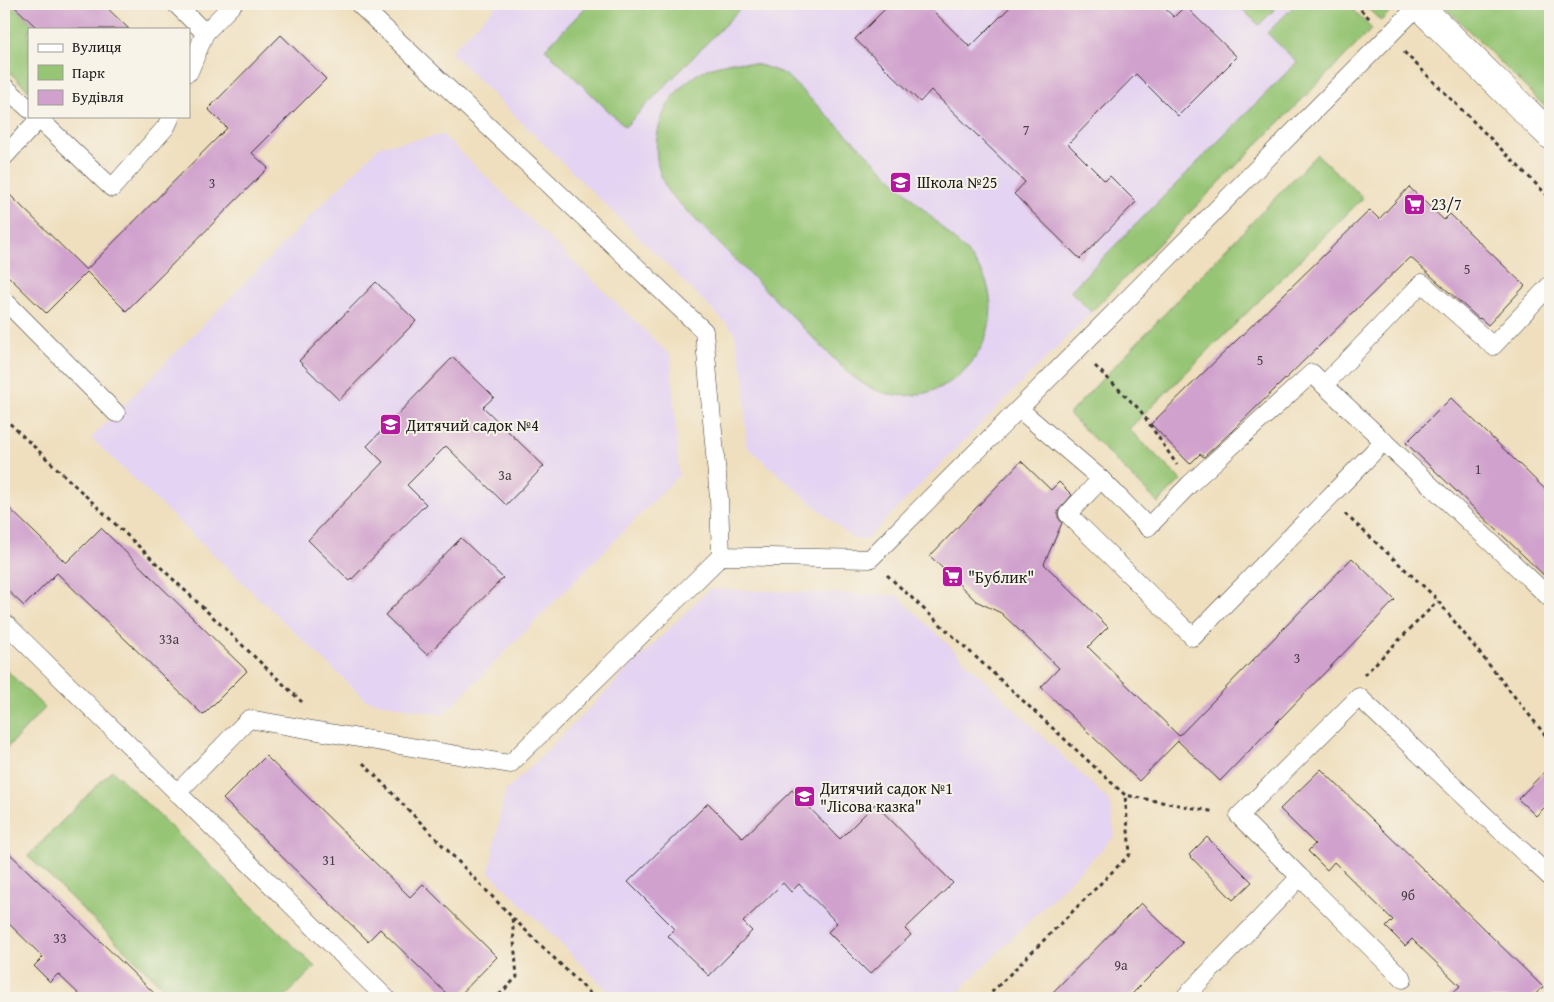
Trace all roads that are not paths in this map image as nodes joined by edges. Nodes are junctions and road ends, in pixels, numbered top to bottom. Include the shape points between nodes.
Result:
1 (176, 4) edge
2 (234, 4) edge
3 (359, 4) edge
4 (1418, 4) edge
5 (205, 33) junction
6 (190, 70) edge
7 (4, 86) edge
8 (28, 109) edge
9 (32, 118) edge
10 (37, 118) edge
11 (170, 118) edge
12 (1550, 135) edge
13 (4, 157) edge
14 (1550, 285) edge
15 (7, 309) edge
16 (1324, 385) junction
17 (1019, 409) junction
18 (116, 413) dead end
19 (1384, 441) junction
20 (1101, 480) junction
21 (721, 556) junction
22 (1550, 598) edge
23 (4, 622) edge
24 (177, 793) junction
25 (1549, 873) edge
26 (1300, 877) junction
27 (1403, 979) dead end
28 (386, 998) edge
29 (1184, 998) edge

1 - 5 lane
2 - 5 lane
3 - 21 lane via 704,331
4 - 12 street
4 - 17 lane
5 - 6 lane
7 - 8 lane
9 - 13 lane
10 - 11 lane via 112,188 166,127
14 - 16 lane via 1493,346 1422,283
15 - 18 lane
16 - 19 lane
16 - 20 lane via 1312,372 1148,527
17 - 20 lane
17 - 21 lane via 870,559
19 - 20 lane via 1193,637 1068,514
19 - 22 lane
21 - 24 lane via 510,764 249,719
23 - 24 lane
24 - 28 lane
25 - 26 lane via 1359,697 1239,816
26 - 27 lane
26 - 29 lane

